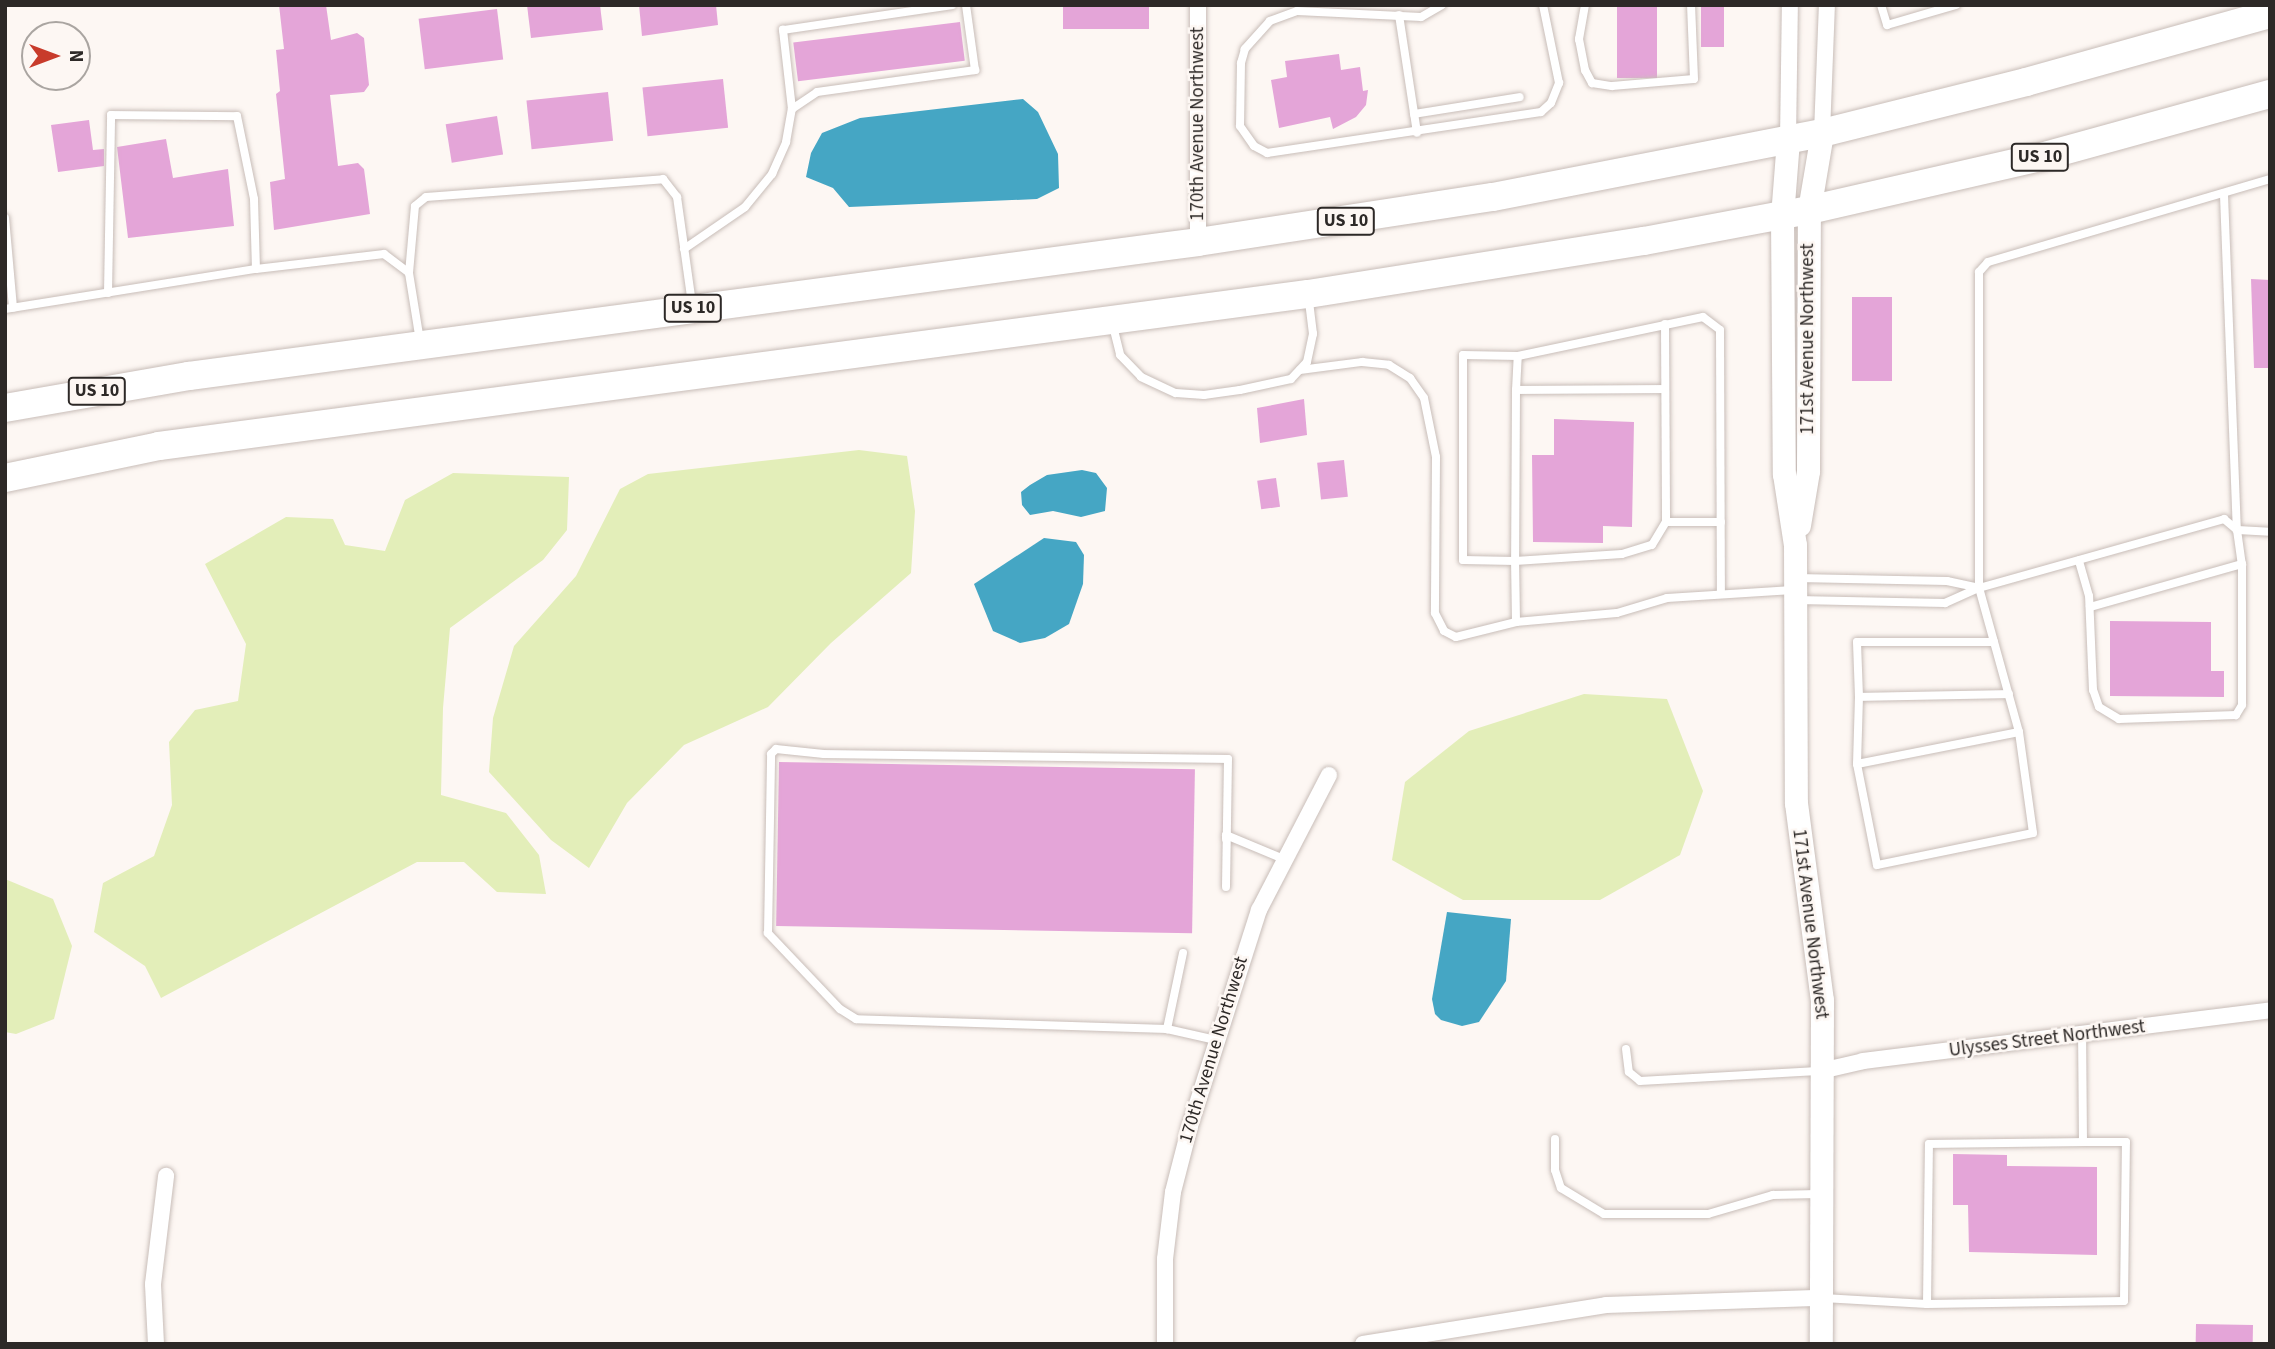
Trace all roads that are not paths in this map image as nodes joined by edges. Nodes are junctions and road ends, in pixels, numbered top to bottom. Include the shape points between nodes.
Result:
1 (952, 5) edge
2 (966, 5) edge
3 (1198, 5) edge
4 (1442, 5) edge
5 (1543, 5) edge
6 (1585, 5) edge
7 (1691, 5) edge
8 (1790, 5) edge
9 (1827, 5) edge
10 (1881, 5) edge
11 (1956, 5) edge
12 (2270, 14) edge
13 (1399, 15) junction
14 (2270, 94) edge
15 (1520, 97) dead end
16 (792, 109) junction
17 (1414, 114) junction
18 (1417, 133) junction
19 (1822, 133) junction
20 (1788, 140) junction
21 (2270, 179) edge
22 (2224, 195) junction
23 (1795, 213) junction
24 (5, 218) edge
25 (1198, 242) junction
26 (684, 249) junction
27 (256, 269) junction
28 (409, 273) junction
29 (108, 293) junction
30 (1308, 294) junction
31 (9, 308) edge
32 (693, 308) junction
33 (1112, 320) junction
34 (1665, 324) junction
35 (421, 344) junction
36 (1518, 356) junction
37 (1300, 370) junction
38 (1665, 389) junction
39 (1516, 390) junction
40 (5, 408) edge
41 (5, 478) edge
42 (1666, 522) junction
43 (1721, 522) junction
44 (2237, 530) junction
45 (2270, 532) edge
46 (2079, 560) junction
47 (1515, 561) junction
48 (2242, 564) junction
49 (1979, 588) junction
50 (1796, 589) junction
51 (1721, 593) junction
52 (2090, 607) junction
53 (1516, 622) junction
54 (1994, 642) junction
55 (2009, 694) junction
56 (1859, 697) junction
57 (2020, 732) junction
58 (1857, 764) junction
59 (1329, 775) dead end
60 (1226, 835) junction
61 (1286, 860) junction
62 (1226, 887) dead end
63 (1183, 953) dead end
64 (2270, 1010) edge
65 (1167, 1029) junction
66 (2082, 1036) junction
67 (1216, 1040) junction
68 (1626, 1049) dead end
69 (1825, 1070) junction
70 (1555, 1139) dead end
71 (2083, 1142) junction
72 (166, 1176) dead end
73 (1821, 1194) junction
74 (1822, 1298) junction
75 (1927, 1304) junction
76 (156, 1344) edge
77 (1165, 1344) edge
78 (1363, 1344) edge
79 (1821, 1344) edge

1 - 16 lane via 783,30
2 - 16 lane via 975,70 817,92
3 - 25 street, 170th Avenue Northwest
4 - 13 lane via 1421,17
5 - 18 lane via 1559,83 1552,103 1541,111 1502,121
6 - 7 lane via 1579,39 1585,70 1592,83 1612,86 1694,79
8 - 20 street
9 - 19 street
10 - 11 lane via 1887,24
12 - 19 highway, US 10
13 - 17 lane
13 - 18 lane via 1297,11 1270,21 1245,48 1240,126 1254,146 1267,153
14 - 23 highway, US 10 via 2041,157
15 - 17 lane
16 - 26 lane via 786,142 772,174 745,208
17 - 18 lane
19 - 20 highway, US 10
19 - 23 street, 171st Avenue Northwest
20 - 23 street, 171st Avenue Northwest
20 - 25 highway, US 10 via 1493,197
21 - 22 lane
22 - 44 lane
22 - 49 lane via 1988,262 1979,272
23 - 30 highway, US 10
23 - 50 street, 171st Avenue Northwest via 1784,474 1796,545
24 - 31 lane
25 - 32 highway, US 10
26 - 28 lane via 677,197 663,179 426,197 415,206
26 - 32 lane
27 - 28 lane via 384,254
27 - 29 lane
27 - 29 lane via 254,199 237,116 111,115
28 - 35 lane
29 - 31 lane
30 - 33 highway, US 10
30 - 37 lane via 1313,334 1307,362
32 - 35 highway, US 10
33 - 37 lane via 1120,355 1141,377 1176,393 1240,390 1290,379
33 - 41 highway, US 10 via 159,446
34 - 36 lane
34 - 38 lane
34 - 43 lane via 1703,317 1720,330
35 - 40 highway, US 10
36 - 39 lane
36 - 47 lane via 1463,355 1463,560
37 - 53 lane via 1375,362 1410,378 1430,412 1436,457 1435,614 1444,631 1456,637
38 - 39 lane
38 - 42 lane
39 - 47 lane
42 - 43 lane
42 - 47 lane via 1652,545 1622,554
43 - 51 lane
44 - 45 lane
44 - 46 lane via 2224,519
44 - 48 lane
46 - 49 lane
46 - 52 lane
47 - 53 lane
48 - 52 lane
48 - 52 lane via 2242,705 2236,715 2223,719 2119,719 2108,715 2099,707 2094,690
49 - 50 lane via 1947,581
49 - 50 lane via 1945,603
49 - 54 lane
50 - 51 lane
50 - 69 street, 171st Avenue Northwest via 1796,803 1819,960
51 - 53 lane via 1667,598 1617,613
54 - 55 lane
54 - 56 lane via 1857,642
55 - 56 lane
55 - 57 lane
56 - 58 lane
57 - 58 lane
57 - 58 lane via 2033,833 1877,865
59 - 61 street, 170th Avenue Northwest
60 - 61 lane
60 - 62 lane
60 - 65 lane via 1228,759 824,754 776,749 771,754 768,933 840,1009 856,1019
61 - 67 street, 170th Avenue Northwest via 1259,910
63 - 65 lane
64 - 66 street, Ulysses Street Northwest
65 - 67 lane
66 - 69 street, Ulysses Street Northwest via 1863,1061
66 - 71 lane
67 - 77 street, 170th Avenue Northwest via 1173,1192 1165,1259
68 - 69 lane via 1629,1072 1640,1081 1797,1076
69 - 73 street, 171st Avenue Northwest
70 - 73 lane via 1555,1170 1561,1188 1604,1214 1708,1214 1773,1195
71 - 75 lane via 1929,1143
71 - 75 lane via 2126,1142 2124,1301
72 - 76 street via 153,1284
73 - 74 street, 171st Avenue Northwest
74 - 75 lane
74 - 78 street via 1606,1305
74 - 79 street, 171st Avenue Northwest

